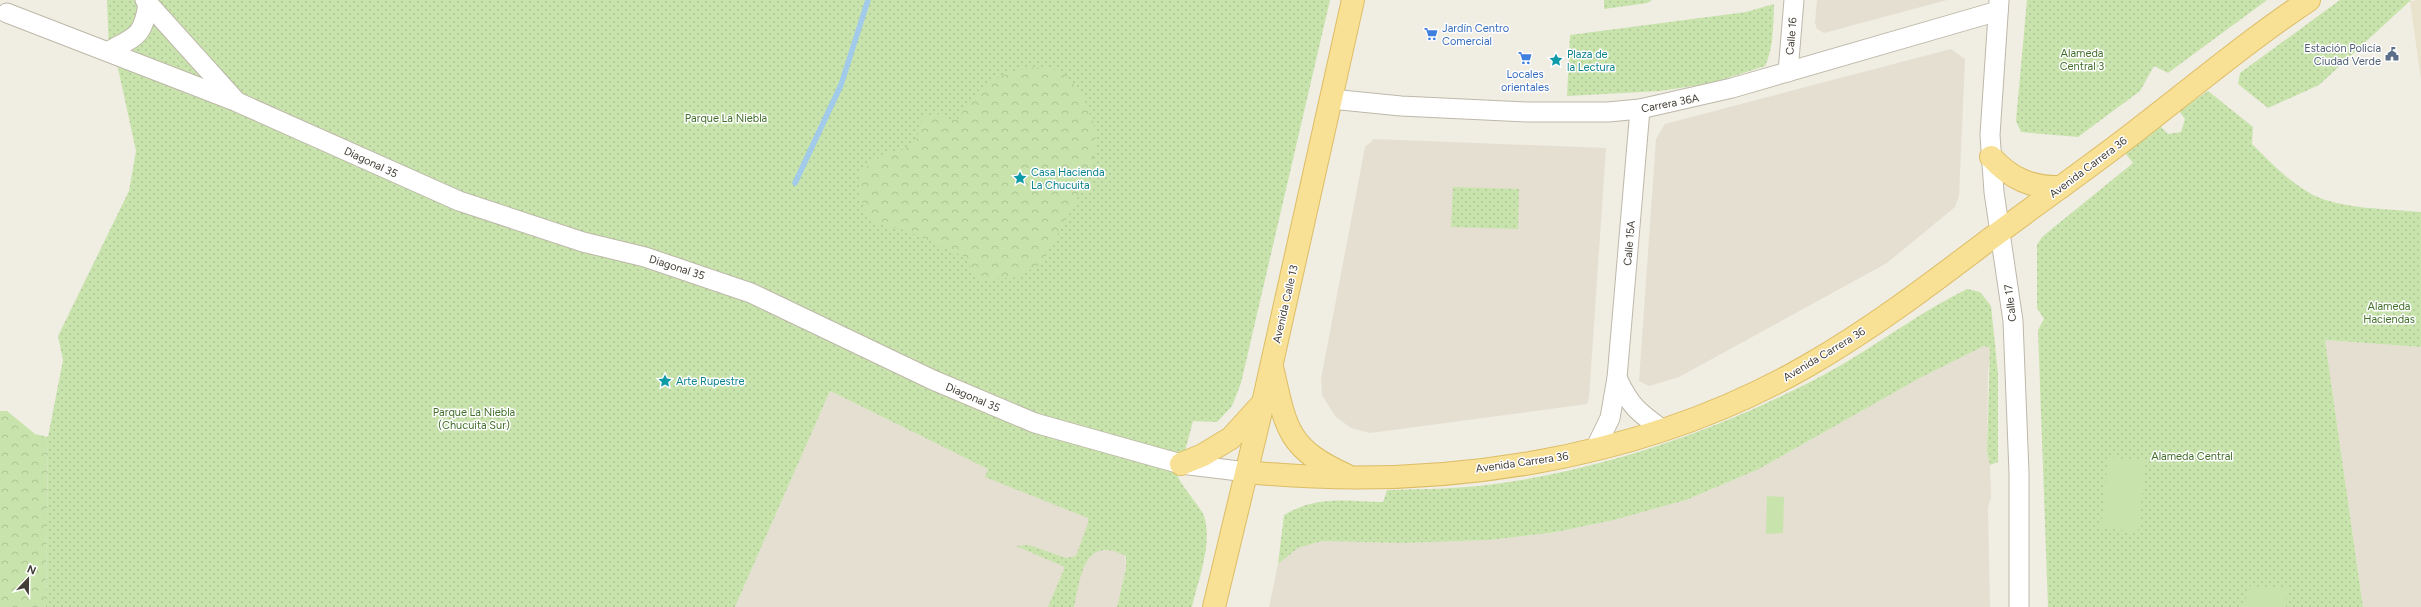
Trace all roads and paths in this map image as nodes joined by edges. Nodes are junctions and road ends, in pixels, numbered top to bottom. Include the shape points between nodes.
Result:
1 (1353, 0) edge
2 (1794, 0) edge
3 (2309, 0) edge
4 (146, 2) edge
5 (1998, 6) edge
6 (7, 13) dead end
7 (109, 52) junction
8 (1788, 72) junction
9 (1331, 99) junction
10 (237, 102) junction
11 (1640, 109) junction
12 (1991, 157) junction
13 (2061, 187) junction
14 (2000, 231) junction
15 (1271, 364) junction
16 (1616, 378) junction
17 (1263, 403) junction
18 (1663, 430) junction
19 (1595, 450) junction
20 (1181, 464) junction
21 (1247, 472) junction
22 (1353, 478) junction
23 (1214, 607) edge
24 (2019, 607) edge

1 - 9 main road, Avenida Calle 13
2 - 8 street, Calle 16
3 - 13 main road, Avenida Carrera 36
4 - 7 street via 145,24 139,34
4 - 10 street, Diagonal 35
5 - 8 street, Carrera 36A
5 - 12 street, Calle 17 via 1991,109
6 - 7 street
7 - 10 street
8 - 11 street, Carrera 36A via 1696,98
9 - 11 street, Carrera 36A via 1395,106 1540,113
9 - 15 main road, Avenida Calle 13
10 - 20 street, Diagonal 35 via 459,201 568,238 680,268 751,293 933,380 1035,423
11 - 16 street, Calle 15A
12 - 13 main road via 2001,168 2028,184 2038,187
12 - 14 street, Calle 17
13 - 14 main road, Avenida Carrera 36
14 - 18 main road, Avenida Carrera 36 via 1884,317 1806,367 1734,403
14 - 24 street, Calle 17 via 2013,322 2019,473
15 - 17 main road, Avenida Calle 13
15 - 22 main road via 1287,426 1295,440 1307,454 1322,464
16 - 18 street via 1636,410
16 - 19 street, Calle 15A via 1610,418
17 - 20 main road via 1231,438 1203,456
17 - 21 main road, Avenida Calle 13
18 - 19 main road, Avenida Carrera 36
19 - 22 main road, Avenida Carrera 36 via 1501,467 1411,476
20 - 21 street, Diagonal 35
21 - 22 main road, Avenida Carrera 36 via 1287,477
21 - 23 main road, Avenida Calle 13

